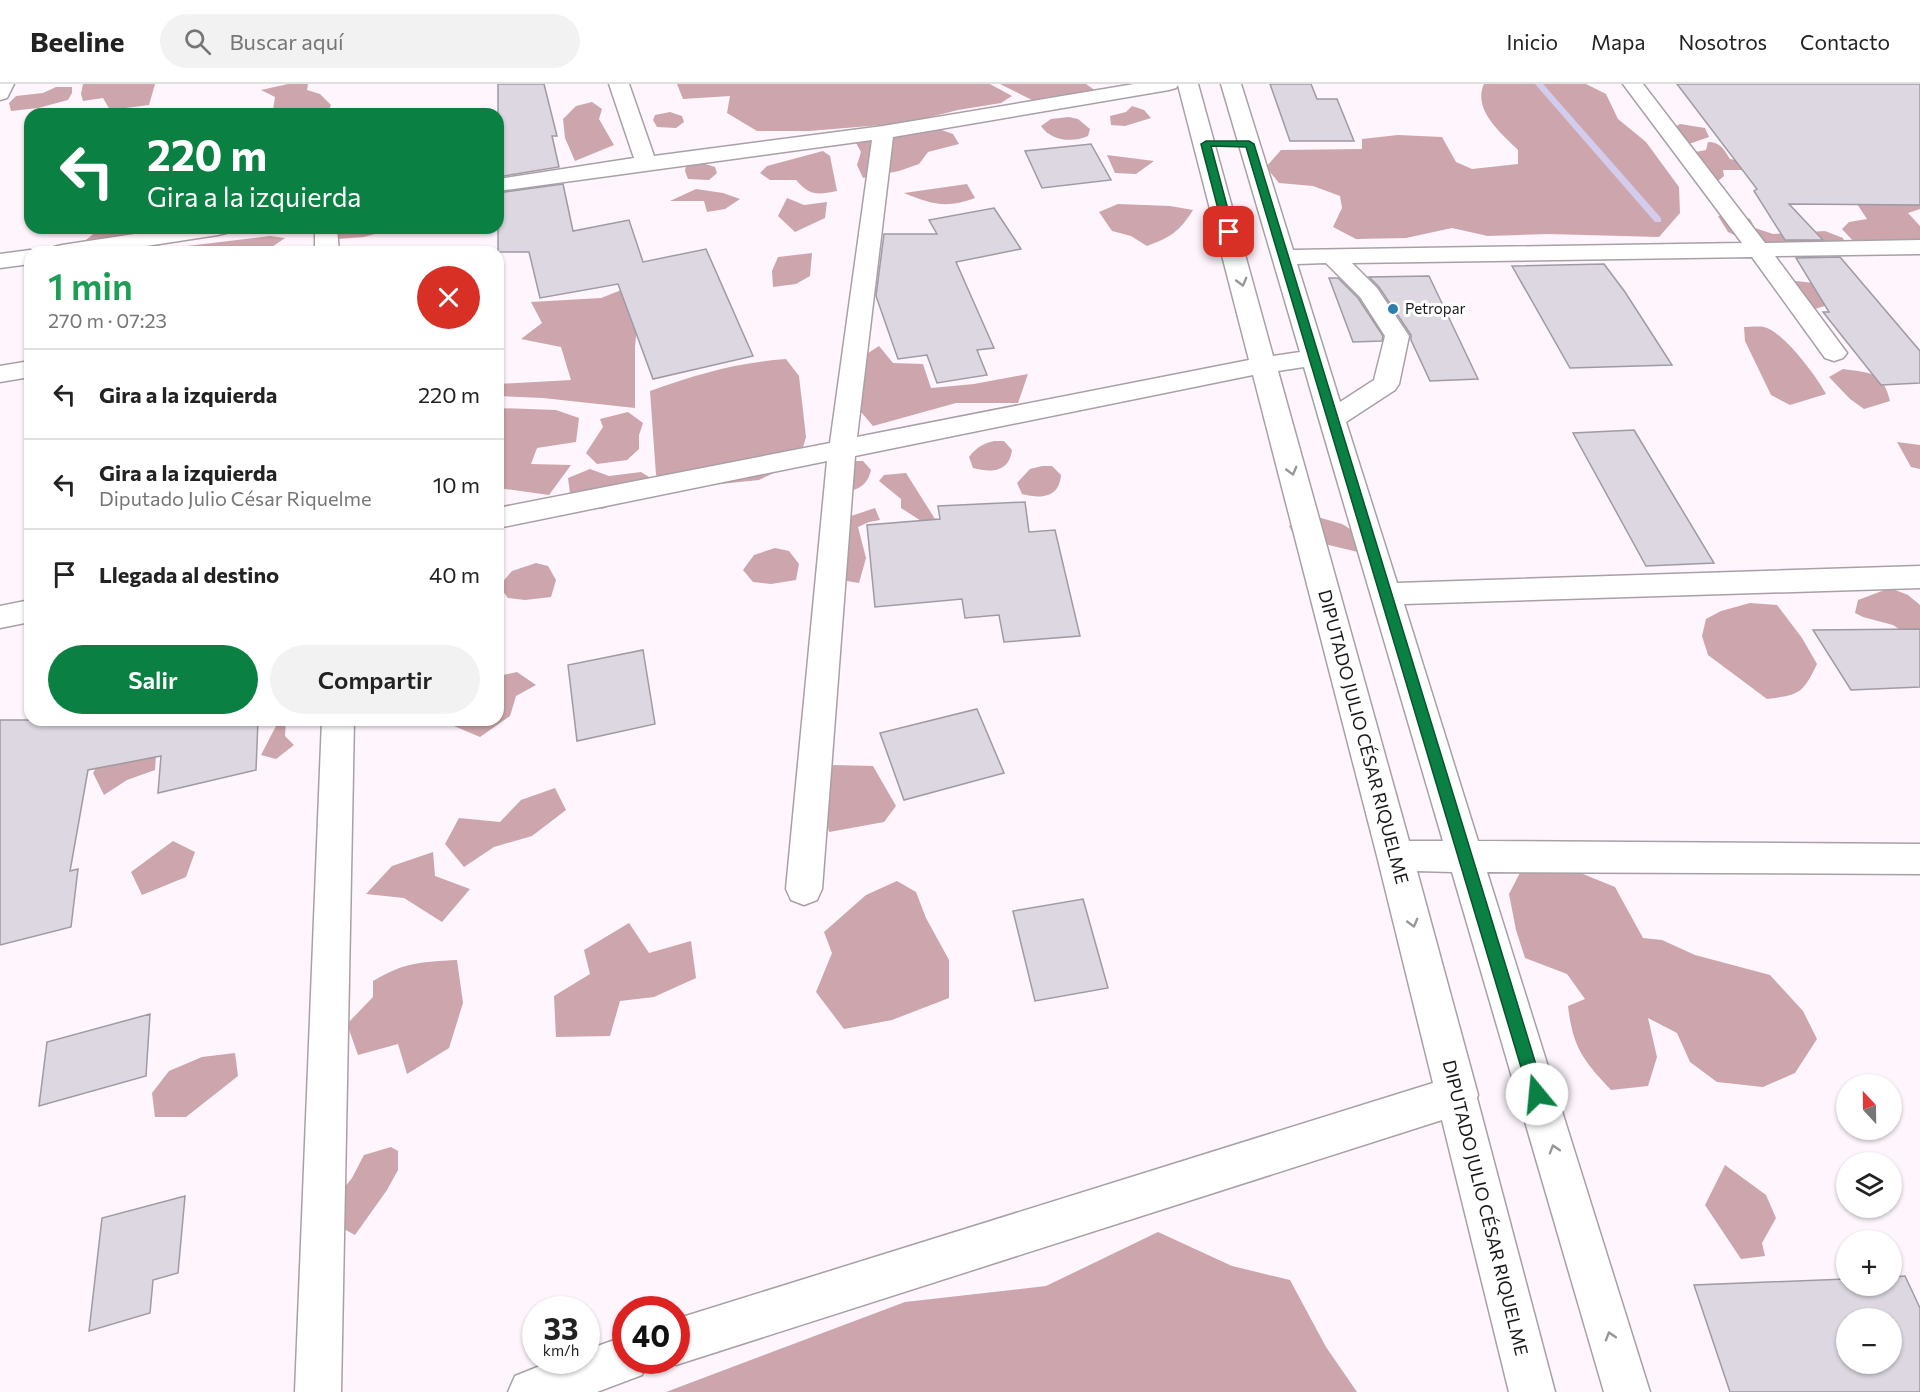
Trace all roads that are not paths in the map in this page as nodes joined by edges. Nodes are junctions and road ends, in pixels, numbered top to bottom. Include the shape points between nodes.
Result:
1 (4, 84) edge
2 (619, 84) edge
3 (1169, 84) edge
4 (1188, 84) edge
5 (1231, 84) edge
6 (1633, 84) edge
7 (0, 94) edge
8 (883, 132) junction
9 (1206, 144) junction
10 (1249, 144) junction
11 (646, 163) junction
12 (504, 184) edge
13 (179, 234) edge
14 (101, 246) edge
15 (1920, 247) edge
16 (1759, 250) junction
17 (1283, 257) junction
18 (1333, 257) junction
19 (24, 258) edge
20 (0, 261) edge
21 (1834, 353) dead end
22 (1313, 358) junction
23 (1264, 365) junction
24 (24, 370) edge
25 (0, 374) edge
26 (1332, 419) junction
27 (842, 451) junction
28 (504, 517) edge
29 (1920, 576) edge
30 (1386, 594) junction
31 (24, 612) edge
32 (0, 617) edge
33 (338, 726) edge
34 (1466, 855) junction
35 (1395, 856) junction
36 (1920, 860) edge
37 (804, 889) dead end
38 (1458, 1095) junction
39 (690, 1338) edge
40 (612, 1364) edge
41 (318, 1392) edge
42 (531, 1392) edge
43 (1532, 1392) edge
44 (1627, 1392) edge

1 - 7 street
2 - 11 street
3 - 8 street
4 - 9 street, DIPUTADO JULIO CÉSAR RIQUELME
5 - 10 street
6 - 16 street
8 - 11 street
8 - 27 street
9 - 10 street
9 -> 23 street, DIPUTADO JULIO CÉSAR RIQUELME
10 - 17 street
11 - 12 street
13 - 14 street
15 - 16 street
16 - 18 street
16 - 21 street
17 - 18 street
17 - 22 street
18 - 26 street via 1369,293 1397,336 1386,384
19 - 20 street
22 - 23 street
22 - 26 street
23 - 27 street
23 -> 35 street, DIPUTADO JULIO CÉSAR RIQUELME
24 - 25 street
26 - 30 street
27 - 28 street
27 - 37 street
29 - 30 street
30 - 34 street
31 - 32 street
33 - 41 street
34 - 35 street
34 - 36 street
44 -> 34 street
35 -> 38 street, DIPUTADO JULIO CÉSAR RIQUELME
38 - 39 street
38 - 43 street, DIPUTADO JULIO CÉSAR RIQUELME
40 - 42 street

